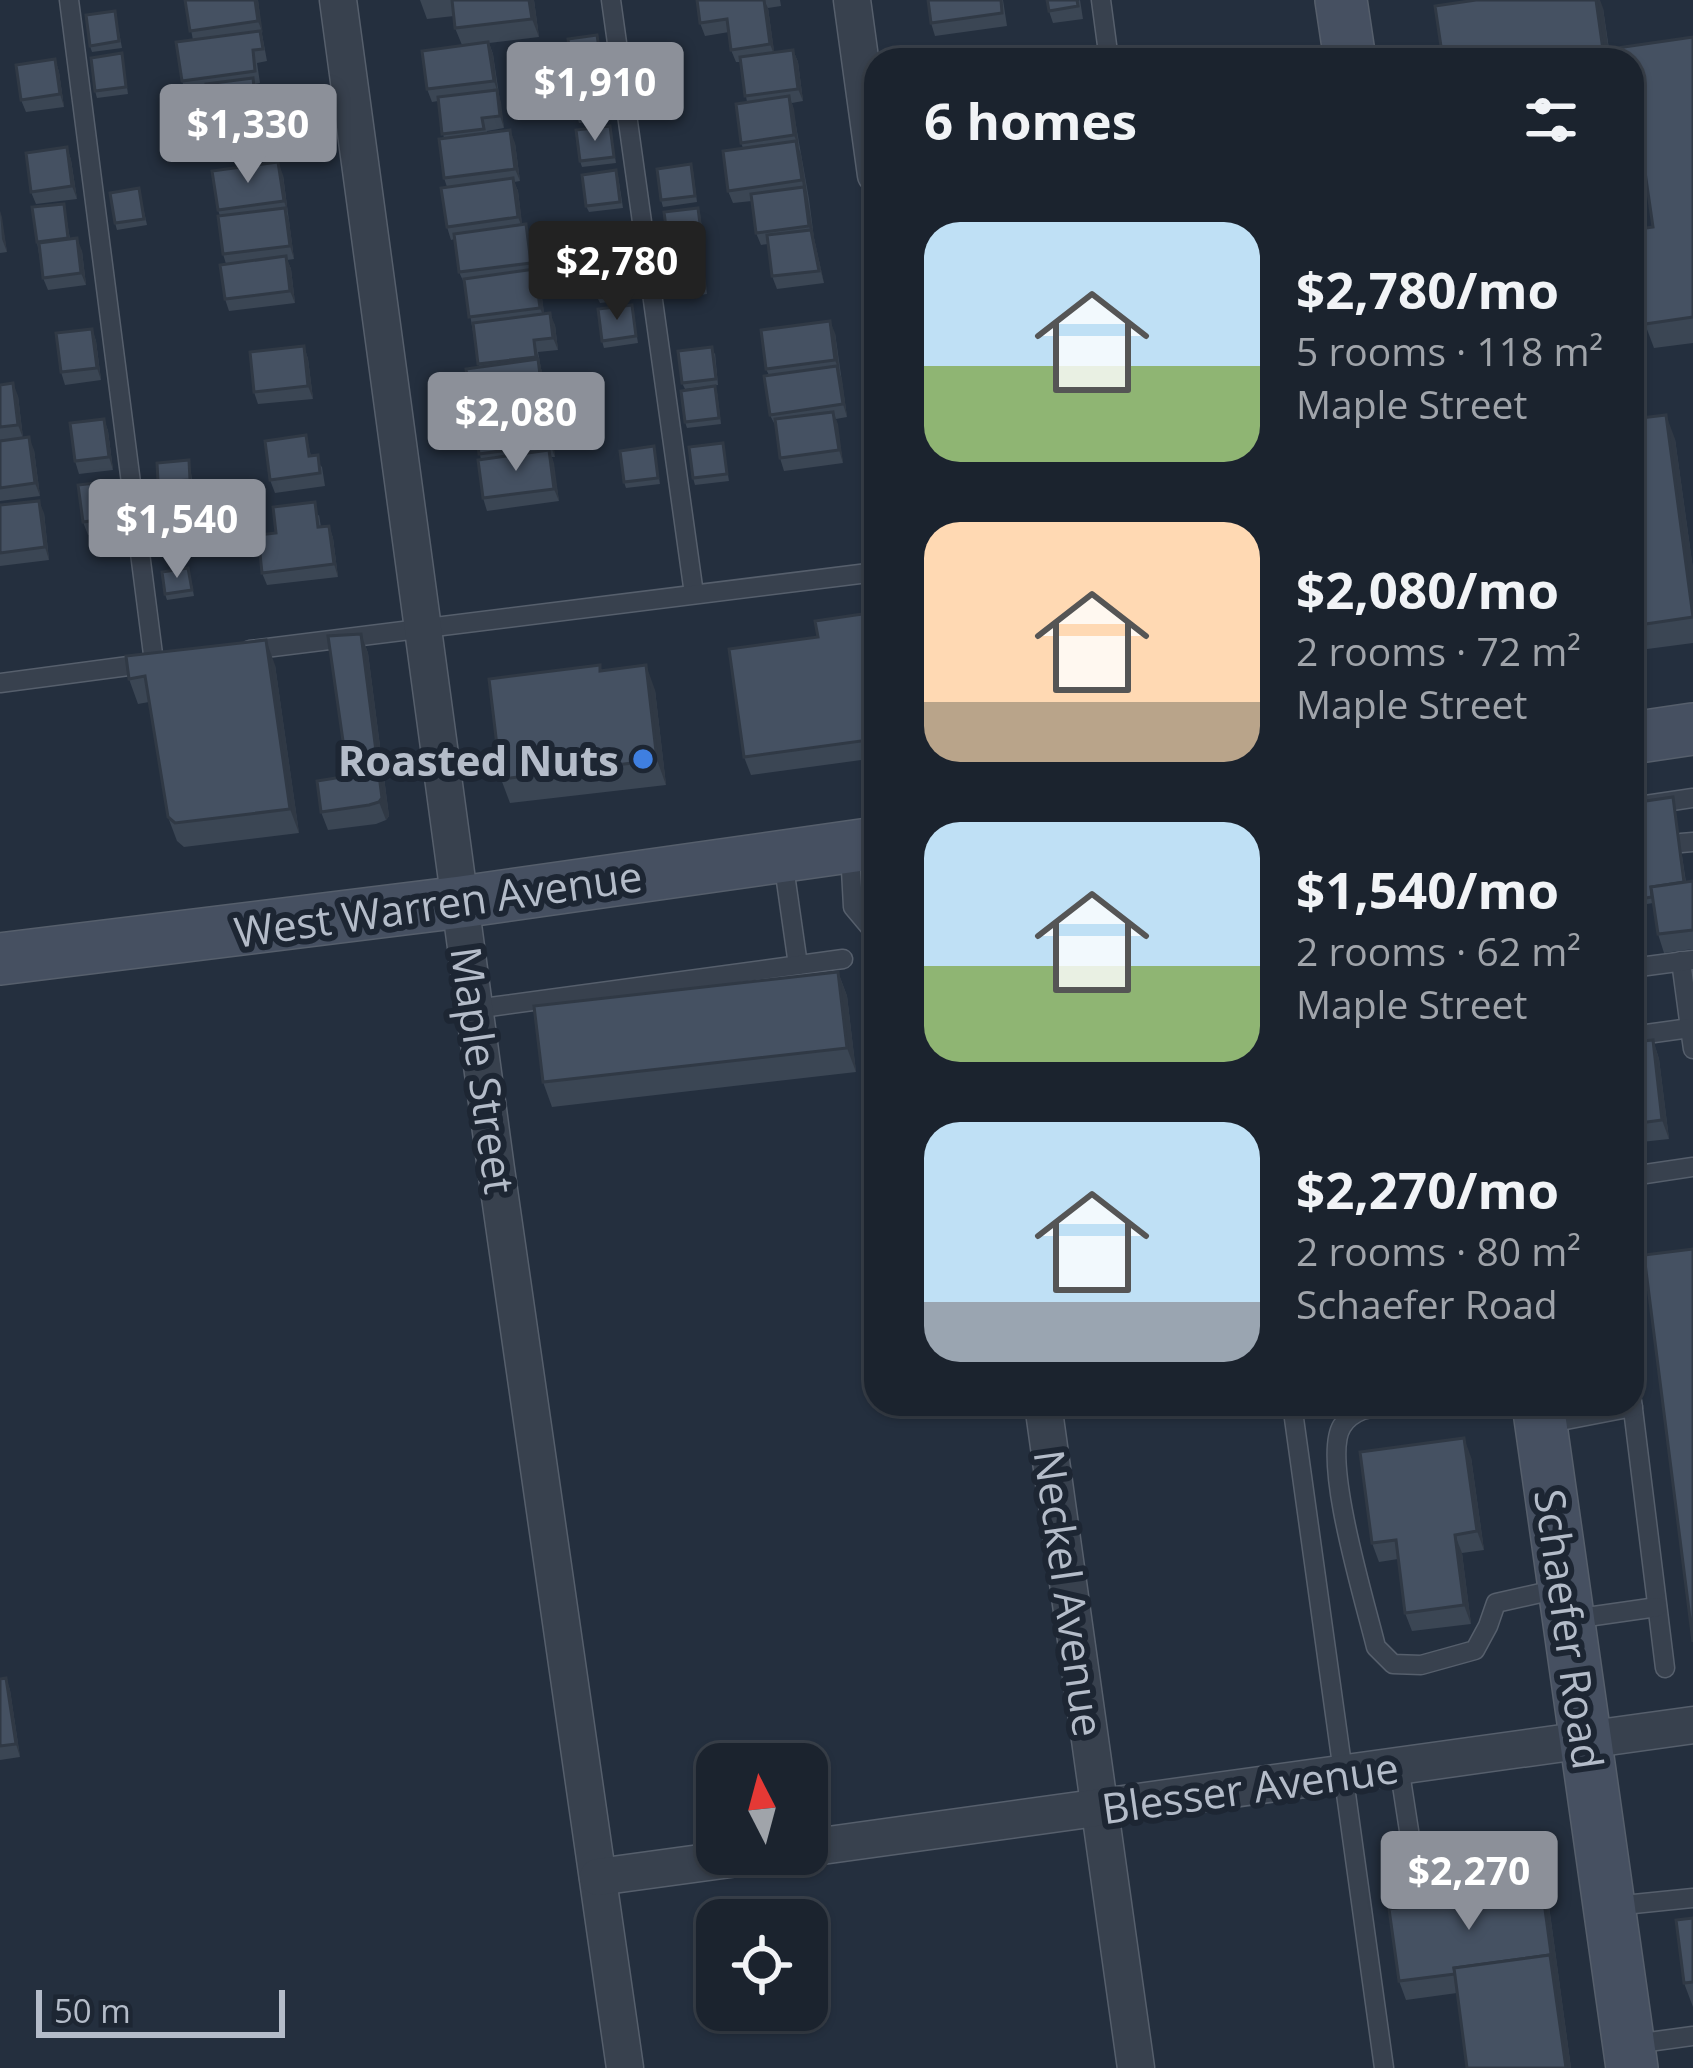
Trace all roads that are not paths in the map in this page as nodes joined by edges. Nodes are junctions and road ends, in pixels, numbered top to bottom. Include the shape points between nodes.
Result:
1 (69, 0) edge
2 (338, 0) edge
3 (611, 0) edge
4 (852, 0) edge
5 (1101, 0) edge
6 (1341, 0) edge
7 (1107, 48) edge
8 (1347, 48) edge
9 (864, 88) edge
10 (864, 573) edge
11 (694, 594) junction
12 (423, 627) junction
13 (242, 651) edge
14 (176, 659) edge
15 (154, 662) junction
16 (0, 682) edge
17 (1693, 729) edge
18 (1644, 736) edge
19 (1693, 798) edge
20 (1644, 805) edge
21 (863, 844) edge
22 (782, 856) junction
23 (461, 902) junction
24 (864, 920) edge
25 (0, 959) edge
26 (843, 959) dead end
27 (1687, 961) edge
28 (798, 965) junction
29 (1644, 966) edge
30 (475, 1009) junction
31 (1690, 1028) junction
32 (1644, 1034) edge
33 (1693, 1048) edge
34 (1693, 1167) edge
35 (1644, 1174) edge
36 (1693, 1261) edge
37 (1644, 1267) edge
38 (1045, 1416) edge
39 (1294, 1416) edge
40 (1349, 1416) edge
41 (1539, 1416) edge
42 (1633, 1416) edge
43 (1566, 1604) junction
44 (1657, 1607) junction
45 (1665, 1668) dead end
46 (1692, 1733) edge
47 (1586, 1740) junction
48 (1399, 1766) junction
49 (1343, 1774) junction
50 (1100, 1808) junction
51 (828, 1845) edge
52 (1512, 1850) dead end
53 (696, 1864) edge
54 (598, 1877) junction
55 (1693, 1898) edge
56 (1610, 1906) junction
57 (1693, 2036) edge
58 (1631, 2056) edge
59 (625, 2068) edge
60 (1136, 2068) edge
61 (1384, 2068) edge

1 - 15 lane
2 - 12 street, Maple Street
3 - 11 lane
4 - 9 street
5 - 7 lane
6 - 8 main road
10 - 11 lane
11 - 12 lane
12 - 13 lane
12 - 23 street, Maple Street
14 - 15 lane
15 - 16 lane
17 - 18 main road
19 - 20 lane
21 - 22 main road, West Warren Avenue
21 - 24 lane via 853,907
22 - 23 main road, West Warren Avenue
22 - 28 lane
23 - 25 main road, West Warren Avenue
23 - 30 street, Maple Street
26 - 28 lane
27 - 29 lane
27 - 31 lane
28 - 30 lane
30 - 54 street, Maple Street
31 - 32 lane
31 - 33 lane
34 - 35 lane
36 - 37 lane
38 - 50 street, Neckel Avenue
39 - 49 lane
40 - 43 lane via 1337,1431 1337,1486 1376,1647 1393,1664 1475,1650 1496,1603
41 - 43 main road, Schaefer Road
42 - 44 lane
43 - 44 lane
43 - 47 main road, Schaefer Road
44 - 45 lane
46 - 47 street, Blesser Avenue
47 - 48 street, Blesser Avenue
47 - 56 main road, Schaefer Road
48 - 49 street, Blesser Avenue
48 - 52 lane via 1414,1863
49 - 50 street, Blesser Avenue
49 - 61 lane
50 - 51 street, Blesser Avenue
50 - 60 street, Neckel Avenue
53 - 54 street
54 - 59 street, Maple Street
55 - 56 lane
56 - 58 main road, Schaefer Road
57 - 58 lane

